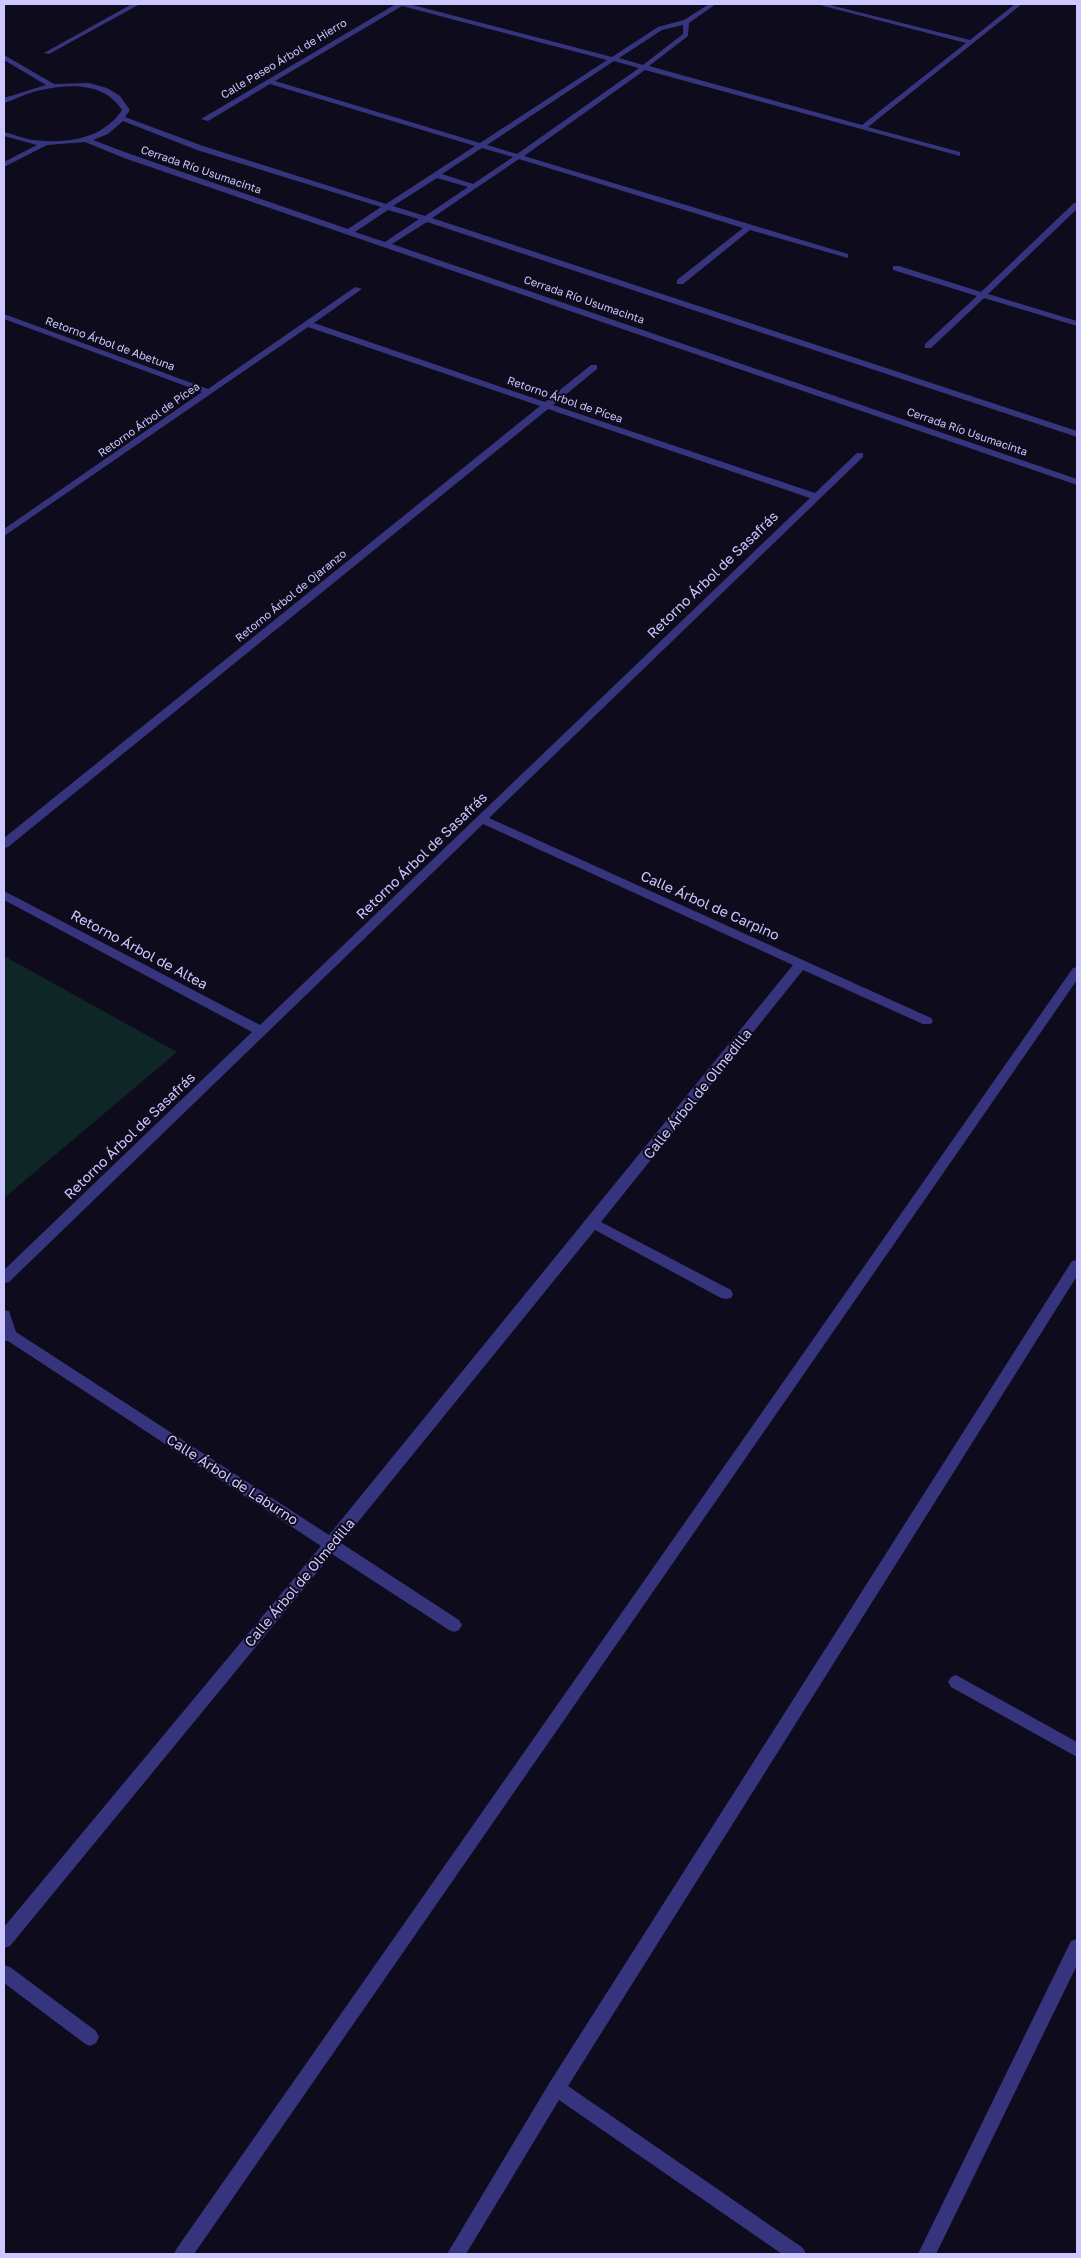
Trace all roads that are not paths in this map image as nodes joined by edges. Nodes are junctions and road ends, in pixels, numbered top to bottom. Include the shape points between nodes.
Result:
1 (123, 4) edge
2 (401, 4) edge
3 (713, 4) edge
4 (818, 4) edge
5 (1019, 4) edge
6 (134, 5) edge
7 (686, 22) junction
8 (971, 42) junction
9 (47, 53) dead end
10 (4, 57) edge
11 (612, 60) junction
12 (644, 67) junction
13 (269, 81) junction
14 (52, 86) junction
15 (4, 101) edge
16 (122, 118) junction
17 (205, 119) dead end
18 (864, 127) junction
19 (4, 134) edge
20 (85, 139) junction
21 (46, 144) junction
22 (480, 146) junction
23 (957, 154) dead end
24 (517, 158) junction
25 (4, 165) edge
26 (436, 174) junction
27 (476, 187) junction
28 (1077, 205) edge
29 (386, 207) junction
30 (426, 219) junction
31 (749, 228) junction
32 (349, 232) junction
33 (387, 244) junction
34 (845, 256) dead end
35 (896, 268) dead end
36 (680, 282) dead end
37 (358, 289) dead end
38 (982, 295) junction
39 (4, 316) edge
40 (307, 324) junction
41 (1077, 324) edge
42 (928, 346) dead end
43 (594, 367) dead end
44 (209, 392) junction
45 (548, 406) junction
46 (1077, 434) edge
47 (860, 455) dead end
48 (1077, 482) edge
49 (816, 497) junction
50 (4, 534) edge
51 (481, 819) junction
52 (4, 844) edge
53 (4, 895) edge
54 (802, 964) junction
55 (1077, 971) edge
56 (927, 1021) dead end
57 (261, 1031) junction
58 (594, 1224) junction
59 (1077, 1264) edge
60 (4, 1278) edge
61 (726, 1294) dead end
62 (4, 1315) edge
63 (7, 1335) edge
64 (332, 1545) junction
65 (454, 1624) dead end
66 (956, 1682) dead end
67 (1077, 1750) edge
68 (4, 1940) edge
69 (1077, 1946) edge
70 (4, 1974) edge
71 (90, 2037) dead end
72 (556, 2088) junction
73 (183, 2254) edge
74 (456, 2254) edge
75 (797, 2254) edge
76 (928, 2254) edge

1 - 6 street
2 - 11 street
2 - 13 street, Calle Paseo Árbol de Hierro
3 - 7 street
4 - 8 street
5 - 8 street
6 - 9 street
7 - 11 street via 660,28
7 - 12 street via 686,35
8 - 18 street
10 - 14 street
11 - 12 street
11 - 22 street
12 - 18 street
12 - 24 street
13 - 17 street, Calle Paseo Árbol de Hierro
13 - 22 street
14 - 15 street via 34,89
14 - 16 street via 88,86 116,95 126,110
16 - 20 street via 102,134
16 - 29 street, Cerrada Río Usumacinta via 200,148
18 - 23 street
19 - 21 street
20 - 21 street
20 - 32 street, Cerrada Río Usumacinta
21 - 25 street
22 - 24 street
22 - 26 street
24 - 27 street
24 - 31 street
26 - 27 street
26 - 29 street
27 - 30 street
28 - 38 street
29 - 30 street, Cerrada Río Usumacinta
29 - 32 street
30 - 33 street
30 - 46 street, Cerrada Río Usumacinta
31 - 34 street
31 - 36 street
32 - 33 street, Cerrada Río Usumacinta
33 - 48 street, Cerrada Río Usumacinta
35 - 38 street
37 - 40 street, Retorno Árbol de Pícea
38 - 41 street
38 - 42 street
39 - 44 street, Retorno Árbol de Abetuna
40 - 44 street, Retorno Árbol de Pícea
40 - 45 street, Retorno Árbol de Pícea
43 - 45 street, Retorno Árbol de Ojaranzo
44 - 50 street, Retorno Árbol de Pícea
45 - 49 street, Retorno Árbol de Pícea
45 - 52 street, Retorno Árbol de Ojaranzo
47 - 49 street, Retorno Árbol de Sasafrás
49 - 51 street, Retorno Árbol de Sasafrás
51 - 54 street, Calle Árbol de Carpino
51 - 57 street, Retorno Árbol de Sasafrás
53 - 57 street, Retorno Árbol de Altea
54 - 56 street, Calle Árbol de Carpino
54 - 58 street, Calle Árbol de Olmedilla
55 - 73 street
57 - 60 street, Retorno Árbol de Sasafrás
58 - 61 street
58 - 64 street, Calle Árbol de Olmedilla
59 - 72 street
62 - 63 street
63 - 64 street, Calle Árbol de Laburno
64 - 65 street, Calle Árbol de Laburno
64 - 68 street, Calle Árbol de Olmedilla
66 - 67 street
69 - 76 street
70 - 71 street
72 - 74 street
72 - 75 street

